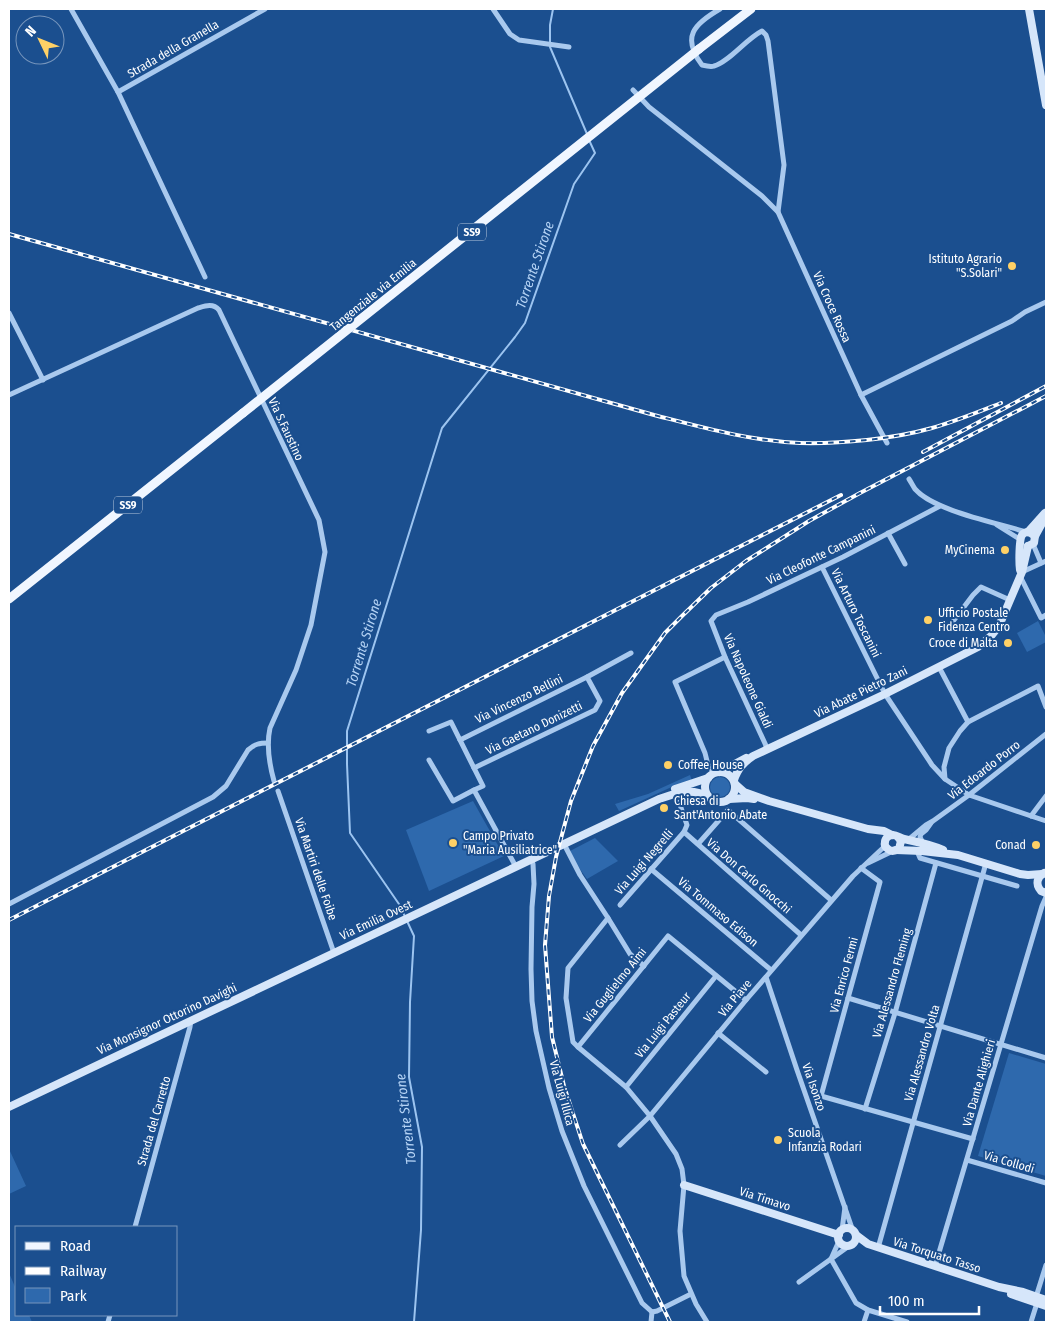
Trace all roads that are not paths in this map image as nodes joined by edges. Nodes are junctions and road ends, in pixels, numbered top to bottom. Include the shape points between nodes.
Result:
1 (71, 9) edge
2 (265, 9) edge
3 (493, 9) edge
4 (720, 9) edge
5 (751, 9) edge
6 (1030, 9) edge
7 (569, 47) dead end
8 (633, 90) dead end
9 (118, 92) junction
10 (1046, 105) edge
11 (778, 212) junction
12 (205, 277) dead end
13 (1046, 302) edge
14 (9, 313) edge
15 (43, 380) junction
16 (9, 395) edge
17 (861, 395) junction
18 (887, 443) dead end
19 (909, 479) dead end
20 (940, 506) junction
21 (1046, 512) edge
22 (1046, 516) edge
23 (992, 523) junction
24 (888, 533) junction
25 (1027, 539) junction
26 (1044, 562) edge
27 (905, 564) dead end
28 (822, 567) junction
29 (1021, 574) junction
30 (10, 598) edge
31 (1010, 600) junction
32 (1044, 617) edge
33 (710, 621) joint
34 (951, 624) dead end
35 (631, 653) dead end
36 (725, 657) junction
37 (939, 667) junction
38 (587, 677) junction
39 (885, 694) junction
40 (1046, 707) edge
41 (968, 722) junction
42 (429, 731) dead end
43 (1046, 734) edge
44 (460, 740) junction
45 (268, 743) junction
46 (768, 750) junction
47 (753, 756) junction
48 (429, 760) dead end
49 (474, 768) junction
50 (718, 772) junction
51 (708, 778) junction
52 (945, 780) junction
53 (274, 781) dead end
54 (734, 782) junction
55 (474, 790) junction
56 (278, 791) dead end
57 (970, 795) junction
58 (1046, 796) edge
59 (709, 797) junction
60 (659, 799) junction
61 (729, 799) junction
62 (768, 801) junction
63 (678, 802) dead end
64 (1031, 816) junction
65 (933, 821) junction
66 (1046, 821) edge
67 (868, 829) junction
68 (684, 832) junction
69 (895, 836) junction
70 (908, 840) junction
71 (564, 844) junction
72 (698, 844) junction
73 (885, 844) junction
74 (921, 848) junction
75 (895, 851) junction
76 (531, 860) junction
77 (936, 863) junction
78 (986, 863) junction
79 (863, 866) junction
80 (516, 867) junction
81 (651, 869) junction
82 (1044, 873) edge
83 (1020, 874) junction
84 (982, 876) junction
85 (1018, 886) dead end
86 (1043, 893) edge
87 (831, 900) junction
88 (9, 904) edge
89 (620, 905) dead end
90 (608, 918) junction
91 (801, 935) junction
92 (334, 952) junction
93 (644, 966) junction
94 (771, 970) junction
95 (716, 976) junction
96 (766, 977) junction
97 (848, 998) junction
98 (746, 1000) junction
99 (895, 1013) junction
100 (191, 1020) junction
101 (940, 1027) junction
102 (718, 1033) junction
103 (1001, 1045) junction
104 (578, 1048) junction
105 (1046, 1058) edge
106 (766, 1072) dead end
107 (626, 1087) junction
108 (9, 1107) edge
109 (866, 1109) junction
110 (650, 1116) junction
111 (913, 1121) junction
112 (973, 1138) junction
113 (620, 1145) dead end
114 (966, 1160) junction
115 (1046, 1183) edge
116 (684, 1185) junction
117 (845, 1204) junction
118 (135, 1226) edge
119 (855, 1233) junction
120 (840, 1235) junction
121 (868, 1244) junction
122 (850, 1245) junction
123 (878, 1248) junction
124 (831, 1259) junction
125 (1046, 1265) edge
126 (935, 1266) junction
127 (799, 1282) dead end
128 (691, 1294) junction
129 (1037, 1300) junction
130 (1046, 1300) edge
131 (1046, 1306) edge
132 (868, 1310) junction
133 (652, 1312) junction
134 (651, 1322) edge
135 (707, 1322) edge
136 (864, 1322) edge
137 (907, 1322) edge
138 (1031, 1322) edge

1 - 9 street
2 - 9 street, Strada della Granella
3 - 7 street via 510,34 519,40
4 - 11 street via 706,17 693,31 691,44 702,65 713,67 754,34 762,31 766,35 784,165
5 - 30 main road, Tangenziale via Emilia / SS9, bridge
6 - 10 main road
8 - 11 street, Via Croce Rossa
9 - 12 street
11 - 17 street, Via Croce Rossa
13 - 17 street
14 - 15 street
15 - 16 street, Via S.Faustino
15 - 45 street, Via S.Faustino via 198,308 215,306 219,310 319,520 325,552 306,644 270,728
17 - 18 street, Via Croce Rossa
19 - 20 street via 916,490
20 - 23 street
20 - 24 street, Via Cleofonte Campanini
21 - 25 main road
22 - 25 main road
23 - 25 street
23 - 25 street
24 - 27 street
24 - 28 street, Via Cleofonte Campanini
25 - 26 street
25 - 29 main road via 1019,556
26 - 29 street
28 - 33 street, Via Cleofonte Campanini
28 - 39 street, Via Arturo Toscanini
29 - 31 main road
29 - 32 street
31 - 34 street via 982,587
31 - 37 main road, Via Abate Pietro Zani via 999,626 978,648
33 - 36 street, Via Napoleone Gialdi
35 - 38 street, Via Vincenzo Bellini
36 - 46 street, Via Napoleone Gialdi
36 - 50 street via 675,682 708,765
37 - 39 main road, Via Abate Pietro Zani
37 - 41 street
38 - 44 street, Via Vincenzo Bellini
38 - 49 street, Via Gaetano Donizetti via 600,701 595,710
39 - 46 main road, Via Abate Pietro Zani
39 - 52 street, Via Arturo Toscanini
40 - 41 street via 1038,686
41 - 52 street via 949,748 944,767
42 - 44 street via 450,722
43 - 57 street, Via Edoardo Porro
44 - 49 street
45 - 53 street
45 - 88 street via 253,746 226,786 213,797
46 - 47 main road, Via Abate Pietro Zani
47 - 50 main road, Via Abate Pietro Zani
47 - 54 main road, Via Abate Pietro Zani via 737,770
48 - 55 street via 453,801
49 - 55 street via 483,786
50 - 51 main road
50 - 54 main road via 728,774
51 - 59 main road via 705,788
51 - 60 main road via 671,790
52 - 57 street, Via Arturo Toscanini
54 - 61 main road via 734,792
54 - 62 main road via 744,792
55 - 80 street
56 - 92 street, Via Martiri delle Foibe
57 - 64 street, Via Arturo Toscanini
57 - 65 street, Via Edoardo Porro
58 - 64 street
59 - 60 main road via 701,792 683,792
59 - 61 main road via 717,801
60 - 71 main road
61 - 62 main road
62 - 67 main road
63 - 68 street via 687,825
64 - 66 street, Via Arturo Toscanini
65 - 70 street, Via Edoardo Porro
65 - 74 street, Via Edoardo Porro via 921,834
67 - 69 main road
67 - 73 main road
68 - 72 street, Via Don Carlo Gnocchi
68 - 81 street, Via Luigi Negrelli
69 - 70 main road
69 - 73 main road via 888,836
69 - 75 main road via 901,844
70 - 74 main road
71 - 76 main road
71 - 90 street
72 - 87 street via 728,810
72 - 91 street, Via Don Carlo Gnocchi
73 - 75 main road via 888,850
73 - 79 street, Via Piave
74 - 75 main road
74 - 77 street via 920,858
74 - 78 main road
75 - 79 street, Via Piave
76 - 80 main road
76 - 133 street, Via Luigi Illica via 534,884 532,1001 549,1088 584,1186 642,1303
77 - 84 street
77 - 99 street, Via Alessandro Fleming
78 - 83 main road
78 - 84 street, Via Alessandro Volta
79 - 87 street, Via Piave
79 - 97 street, Via Enrico Fermi via 880,882
80 - 92 main road, Via Emilia Ovest
81 - 89 street, Via Luigi Negrelli
81 - 94 street, Via Tommaso Edison
82 - 83 main road
82 - 86 main road via 1037,880
83 - 86 main road
84 - 85 street
84 - 101 street, Via Alessandro Volta
86 - 103 street, Via Dante Alighieri
87 - 91 street, Via Piave
90 - 93 street via 630,954
90 - 104 street via 568,968 566,998 573,1042
91 - 94 street, Via Piave
92 - 100 main road, Via Monsignor Ottorino Davighi
93 - 95 street, Via Guglielmo Aimi via 668,936
93 - 104 street, Via Guglielmo Aimi
94 - 96 street, Via Piave
95 - 98 street
95 - 107 street, Via Luigi Pasteur
96 - 98 street, Via Piave
96 - 117 street, Via Isonzo
97 - 99 street
97 - 109 street, Via Enrico Fermi via 821,1096
98 - 102 street, Via Piave
99 - 101 street
99 - 109 street, Via Alessandro Fleming
100 - 108 main road, Via Monsignor Ottorino Davighi
100 - 118 street, Strada del Carretto
101 - 103 street
101 - 111 street, Via Alessandro Volta
102 - 106 street
102 - 110 street, Via Piave
103 - 105 street
103 - 112 street, Via Dante Alighieri
104 - 107 street
107 - 110 street
109 - 111 street
110 - 113 street, Via Piave
110 - 116 street via 676,1154
111 - 112 street
111 - 123 street, Via Alessandro Volta
112 - 114 street, Via Dante Alighieri
114 - 115 street, Via Collodi
114 - 126 street, Via Dante Alighieri
116 - 120 main road, Via Timavo
116 - 128 street via 681,1251 684,1276
117 - 119 street, Via Isonzo
117 - 120 street, Via Isonzo
119 - 120 main road via 846,1228
119 - 121 main road, Via Torquato Tasso
119 - 122 main road via 856,1240
120 - 122 main road via 844,1245
120 - 124 street, Via Isonzo
121 - 122 main road, Via Torquato Tasso
121 - 123 main road, Via Torquato Tasso
122 - 124 street
123 - 126 main road, Via Torquato Tasso
124 - 127 street
124 - 132 street via 856,1303
125 - 129 street
126 - 129 main road, Via Torquato Tasso via 1022,1292
128 - 133 street
128 - 135 street
129 - 130 main road, Via Torquato Tasso
129 - 131 main road, Via Torquato Tasso
129 - 138 street
132 - 136 street
132 - 137 street
133 - 134 street

